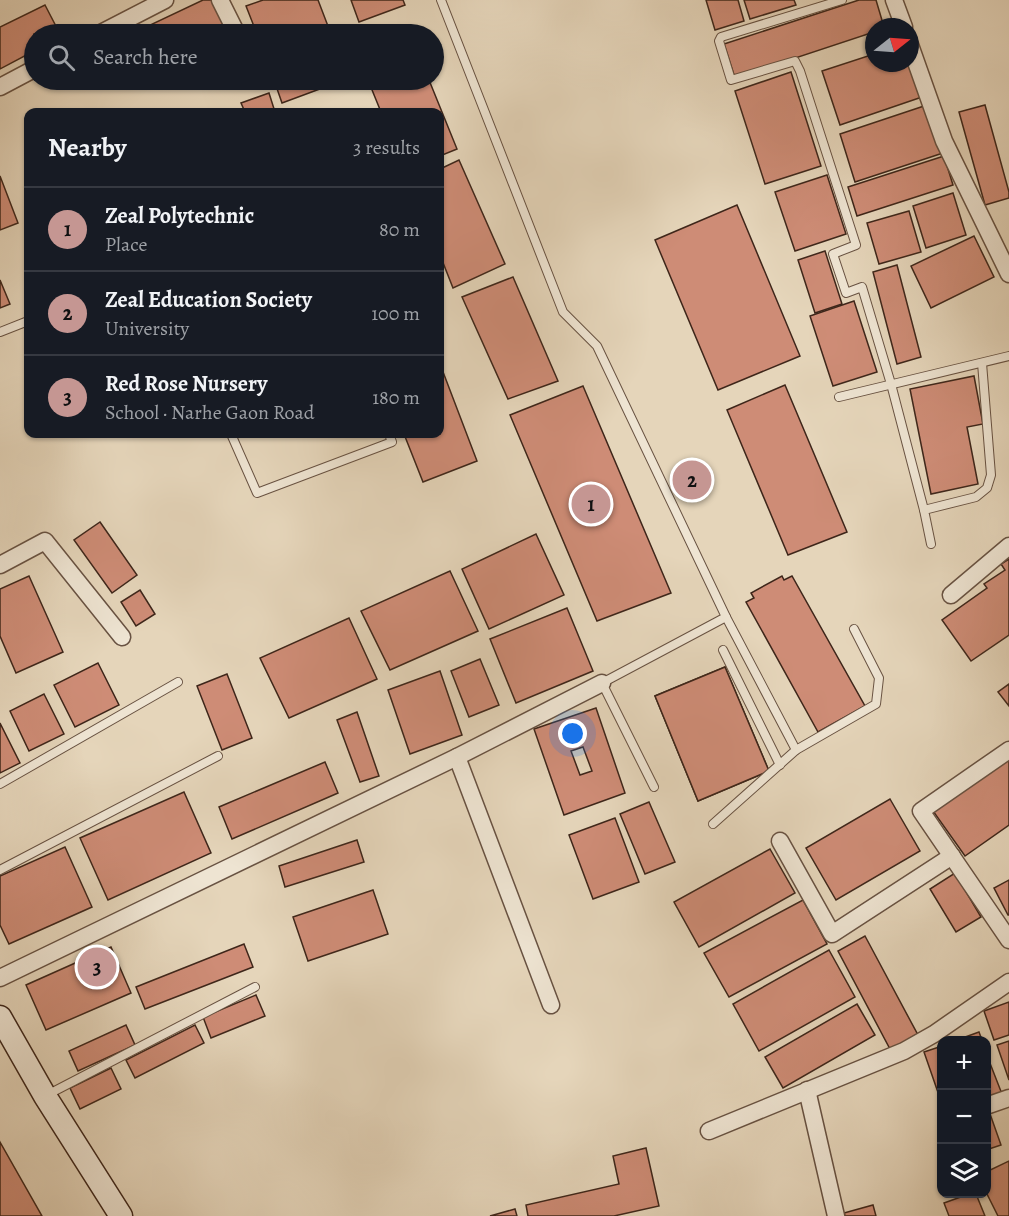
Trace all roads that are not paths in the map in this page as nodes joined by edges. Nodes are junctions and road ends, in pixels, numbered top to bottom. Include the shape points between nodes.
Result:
1 (165, 0) edge
2 (220, 0) edge
3 (441, 0) edge
4 (842, 0) edge
5 (894, 0) edge
6 (900, 18) edge
7 (118, 24) edge
8 (232, 24) edge
9 (919, 70) edge
10 (24, 74) edge
11 (0, 87) edge
12 (1009, 274) edge
13 (24, 323) edge
14 (0, 332) edge
15 (1009, 356) edge
16 (982, 363) junction
17 (891, 384) junction
18 (839, 397) dead end
19 (233, 438) edge
20 (390, 438) edge
21 (924, 510) junction
22 (932, 544) dead end
23 (1009, 546) edge
24 (0, 565) edge
25 (951, 596) dead end
26 (726, 617) junction
27 (854, 629) dead end
28 (122, 637) dead end
29 (723, 650) dead end
30 (178, 682) dead end
31 (602, 683) junction
32 (796, 750) junction
33 (1009, 750) edge
34 (218, 756) dead end
35 (457, 757) junction
36 (780, 765) junction
37 (0, 784) edge
38 (654, 787) dead end
39 (713, 824) dead end
40 (780, 841) dead end
41 (952, 856) junction
42 (0, 870) edge
43 (1009, 940) edge
44 (0, 978) edge
45 (1009, 982) edge
46 (255, 987) dead end
47 (550, 1005) dead end
48 (0, 1017) edge
49 (807, 1090) junction
50 (45, 1096) junction
51 (1009, 1098) edge
52 (991, 1105) edge
53 (709, 1131) dead end
54 (121, 1216) edge
55 (836, 1216) edge

1 - 7 street
2 - 8 street
3 - 26 lane via 563,312 597,346
4 - 17 lane via 719,38 731,80 795,62 856,245 833,255 846,293 862,287
5 - 6 street
9 - 12 street via 944,141
10 - 11 street
13 - 14 lane
15 - 16 lane
16 - 17 lane
16 - 21 lane via 991,475 987,488 976,497
17 - 18 lane
17 - 21 lane
19 - 20 lane via 256,493 392,442
21 - 22 lane
23 - 25 street
24 - 28 street via 45,540
26 - 31 lane
26 - 32 lane
27 - 32 lane via 879,678 876,704
29 - 36 lane
30 - 37 lane
31 - 35 street
31 - 38 lane
32 - 36 lane
33 - 41 street via 921,811
34 - 42 lane
35 - 44 street
35 - 47 street
36 - 39 lane
40 - 41 street via 832,934
41 - 43 street
45 - 49 street via 904,1051
46 - 50 lane
48 - 50 street
49 - 53 street
49 - 55 street
50 - 54 street
51 - 52 street

